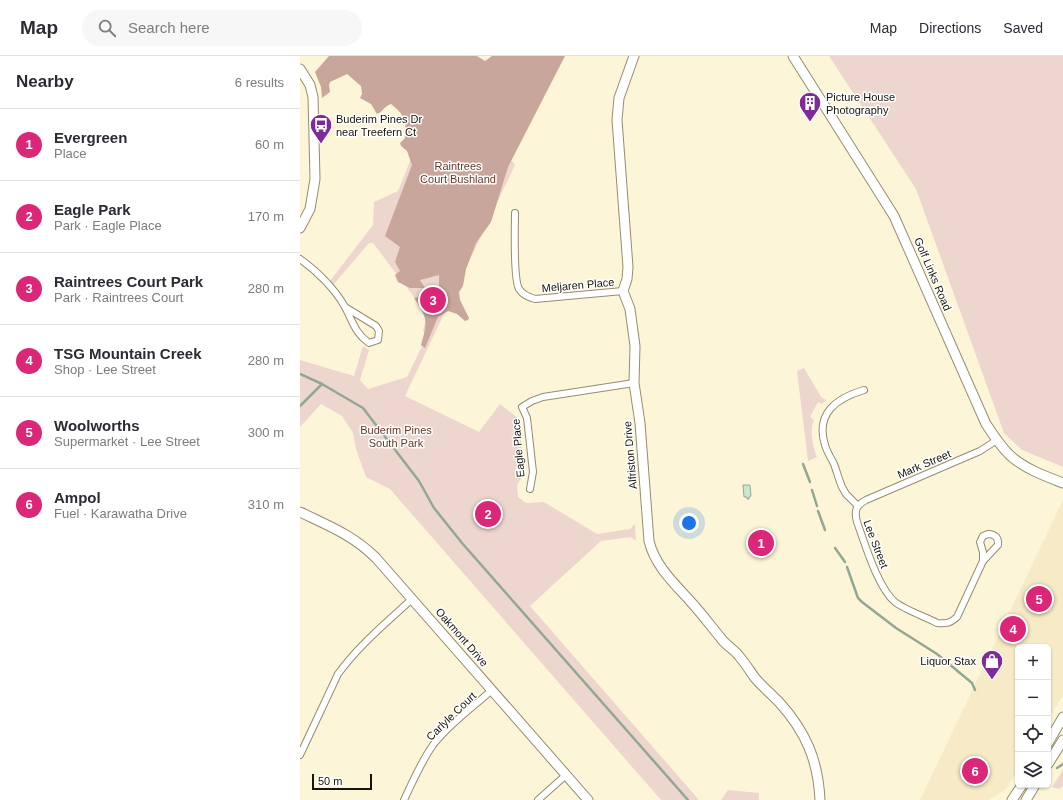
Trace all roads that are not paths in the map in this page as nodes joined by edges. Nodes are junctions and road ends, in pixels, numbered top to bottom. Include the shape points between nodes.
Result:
1 (634, 56) edge
2 (793, 56) edge
3 (300, 69) edge
4 (515, 213) dead end
5 (300, 228) edge
6 (300, 259) edge
7 (623, 291) junction
8 (345, 307) junction
9 (634, 383) junction
10 (864, 390) dead end
11 (997, 440) junction
12 (1063, 483) edge
13 (530, 489) dead end
14 (858, 506) junction
15 (300, 512) edge
16 (983, 561) dead end
17 (412, 599) junction
18 (492, 690) junction
19 (1063, 717) edge
20 (1051, 738) edge
21 (1063, 740) edge
22 (300, 755) edge
23 (1051, 759) edge
24 (566, 775) junction
25 (1020, 788) edge
26 (1033, 788) edge
27 (1027, 798) edge
28 (404, 800) edge
29 (538, 800) edge
30 (588, 800) edge
31 (820, 800) edge
32 (1012, 800) edge

1 - 7 street via 619,98 617,120 628,267
2 - 11 street, Golf Links Road via 894,216 969,389
3 - 5 street via 310,84 313,97 315,179 310,209
4 - 7 street, Meljaren Place via 516,277 519,289 526,296 535,299
6 - 8 street via 330,286
7 - 9 street, Alfriston Drive via 630,309 634,332
8 - 8 street via 376,326 379,331 378,340 369,343 362,338
9 - 13 street, Eagle Place via 543,397 522,406 527,418 533,472
9 - 31 street, Alfriston Drive via 640,423 648,536 654,555 660,567 720,638 740,657 756,679 796,723 815,762
10 - 14 street via 847,396 834,405 825,416 822,429 825,446 842,487
11 - 12 street, Golf Links Road via 1012,457 1027,468
11 - 14 street, Mark Street via 980,451 866,500
14 - 16 street, Lee Street via 855,514 857,522 886,593 896,603 937,623 952,622 957,617
15 - 17 street, Oakmont Drive via 357,541 376,558
17 - 18 street, Oakmont Drive
17 - 22 street via 362,644 338,674
18 - 24 street, Oakmont Drive
18 - 28 street, Carlyle Court via 457,720 434,745 422,762
19 - 20 street
21 - 23 street
24 - 29 street
24 - 30 street, Oakmont Drive
25 - 32 street
26 - 27 street

